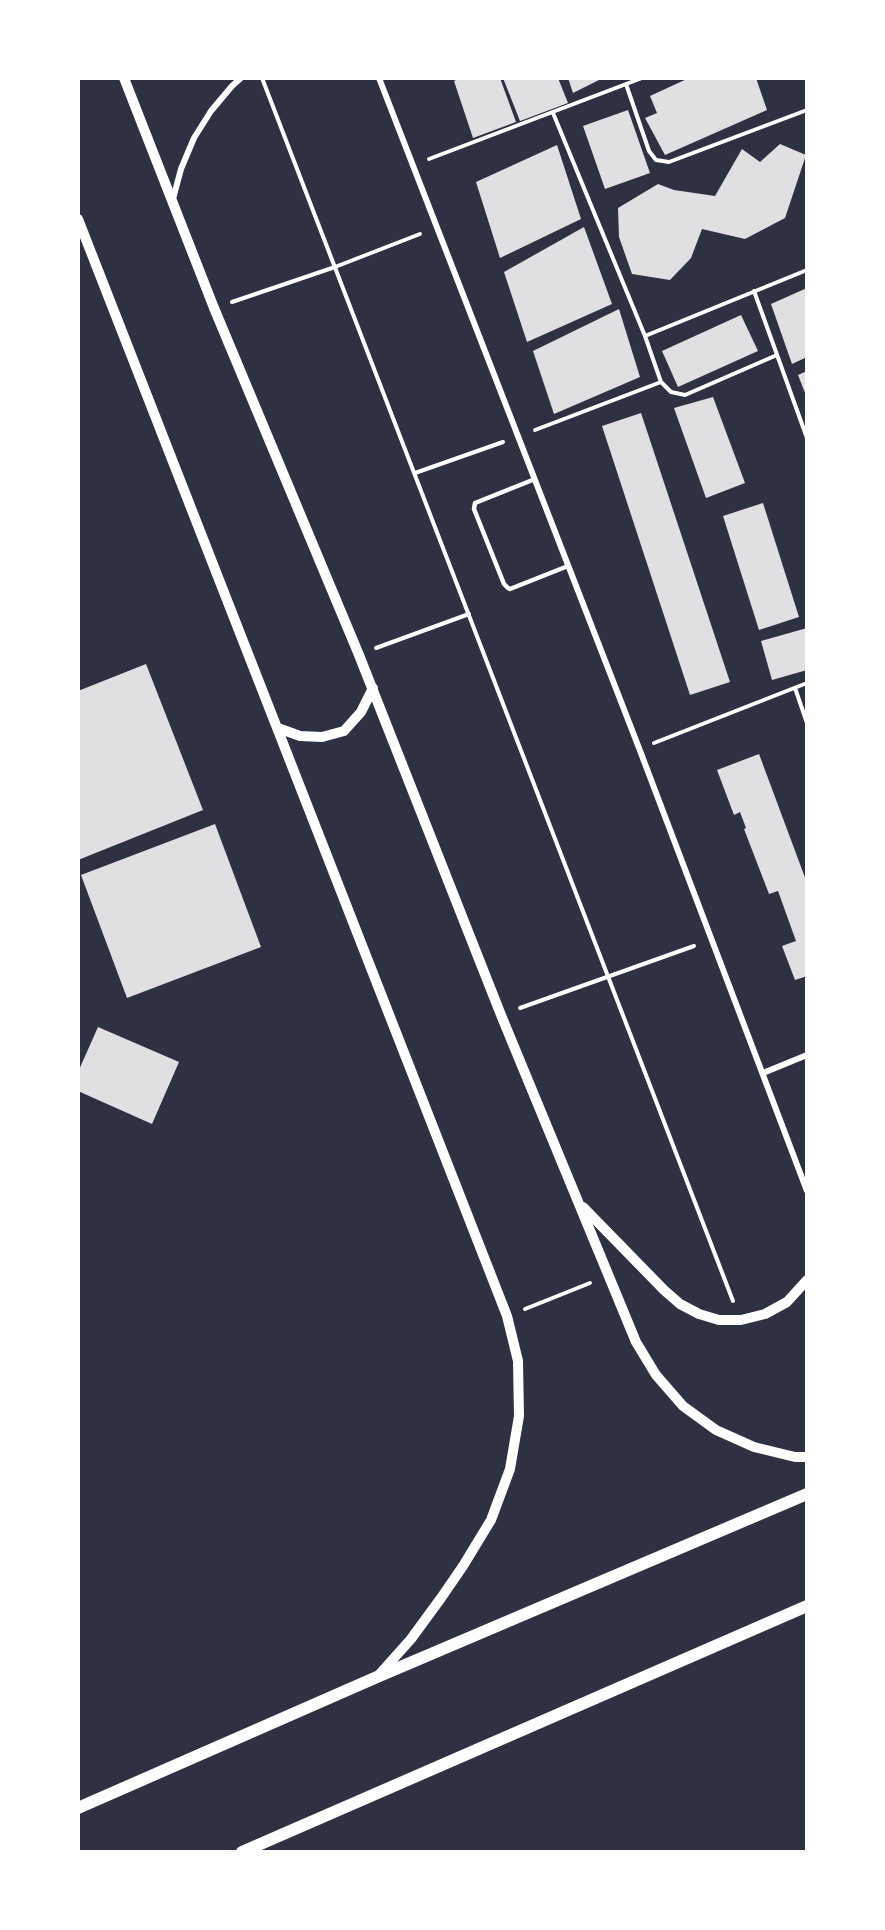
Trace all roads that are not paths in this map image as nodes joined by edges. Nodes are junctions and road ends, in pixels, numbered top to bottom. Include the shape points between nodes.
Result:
1 (124, 78) edge
2 (241, 78) edge
3 (379, 78) edge
4 (173, 200) junction
5 (78, 219) edge
6 (535, 479) junction
7 (568, 566) junction
8 (372, 688) junction
9 (278, 728) junction
10 (807, 1055) edge
11 (763, 1073) junction
12 (807, 1191) edge
13 (579, 1203) junction
14 (807, 1280) edge
15 (807, 1457) edge
16 (807, 1494) edge
17 (807, 1606) edge
18 (377, 1677) junction
19 (78, 1808) edge
20 (242, 1852) edge

1 - 4 street
2 - 4 street via 211,111 194,138
3 - 6 street
4 - 8 street
5 - 9 street
6 - 7 street
6 - 7 lane via 475,503 474,509 507,588
7 - 11 street
8 - 9 street via 361,712 344,731 322,737 300,736
8 - 13 street
9 - 18 street via 507,1316 518,1361 519,1416 510,1469 491,1520 411,1639
10 - 11 street
11 - 12 street
13 - 14 street via 680,1304 699,1314 719,1320 765,1314 787,1302
13 - 15 street via 636,1342 656,1375 683,1406 716,1430 754,1448
16 - 18 main road
17 - 20 main road
18 - 19 main road

